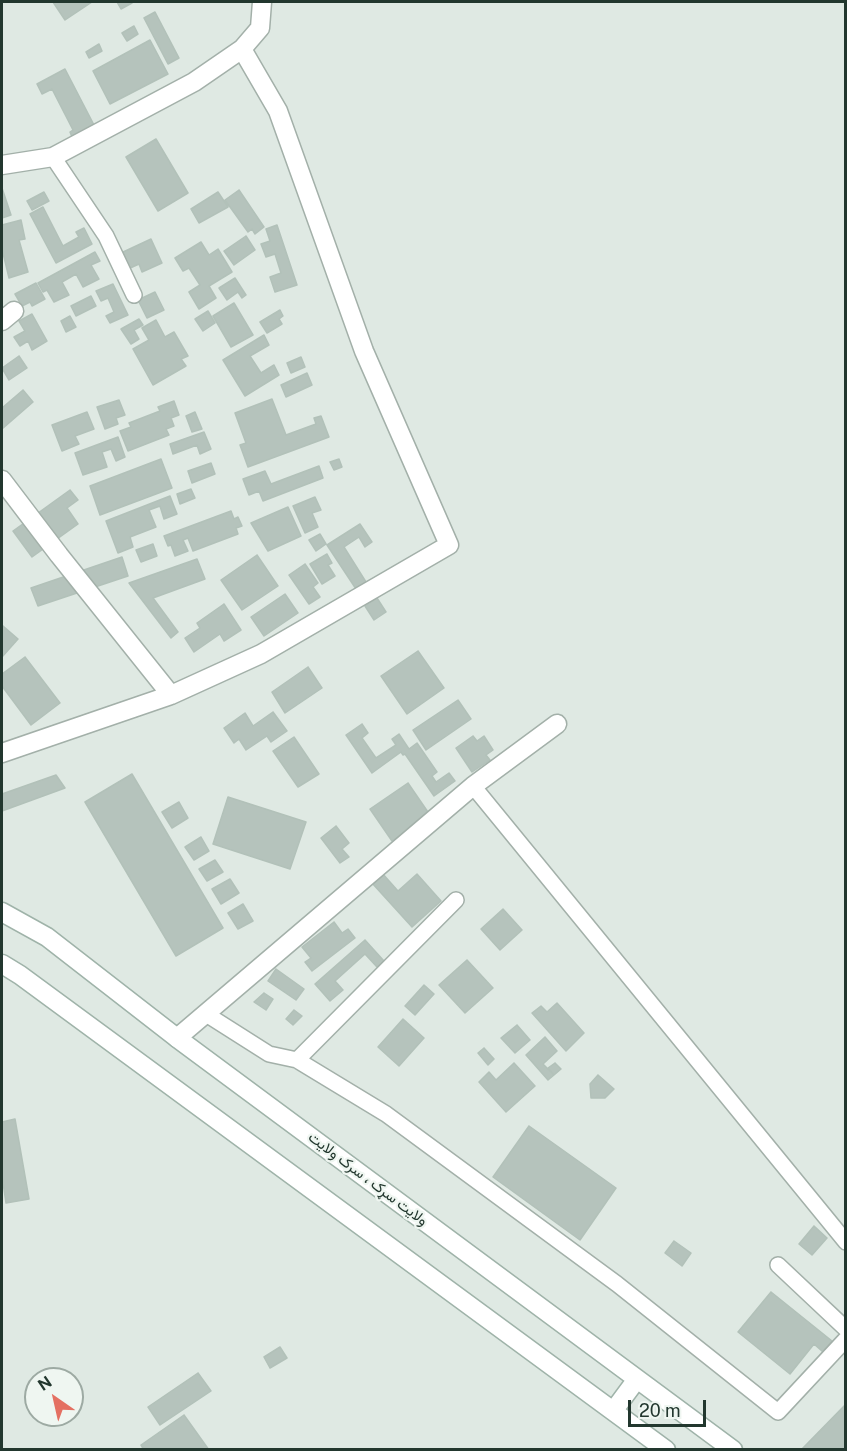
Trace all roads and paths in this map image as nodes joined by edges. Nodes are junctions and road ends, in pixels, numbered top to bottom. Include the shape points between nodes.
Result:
1 (262, 2) edge
2 (242, 49) junction
3 (52, 157) junction
4 (2, 165) edge
5 (134, 295) dead end
6 (2, 480) edge
7 (171, 695) junction
8 (557, 724) dead end
9 (3, 749) edge
10 (472, 786) junction
11 (456, 900) dead end
12 (2, 912) edge
13 (2, 964) edge
14 (206, 1014) junction
15 (177, 1038) junction
16 (297, 1060) junction
17 (846, 1242) edge
18 (778, 1265) dead end
19 (846, 1329) edge
20 (846, 1340) edge
21 (637, 1379) junction
22 (614, 1410) junction
23 (666, 1449) edge
24 (733, 1449) edge

1 - 2 street via 260,28
2 - 3 street via 194,82
2 - 7 street via 278,111 364,351 449,545 261,654
3 - 4 street
3 - 5 lane via 106,236
6 - 7 street
7 - 9 street
8 - 10 street
10 - 14 street
10 - 17 lane
11 - 16 lane
12 - 15 street, ولایت سړک ، سرک ولایت via 47,937
13 - 22 street
14 - 15 street
14 - 16 lane via 269,1054
15 - 21 street, ولایت سړک ، سرک ولایت
16 - 20 lane via 415,1135 617,1284 778,1412
18 - 19 lane
21 - 22 street
21 - 24 street, ولایت سړک ، سرک ولایت
22 - 23 street

